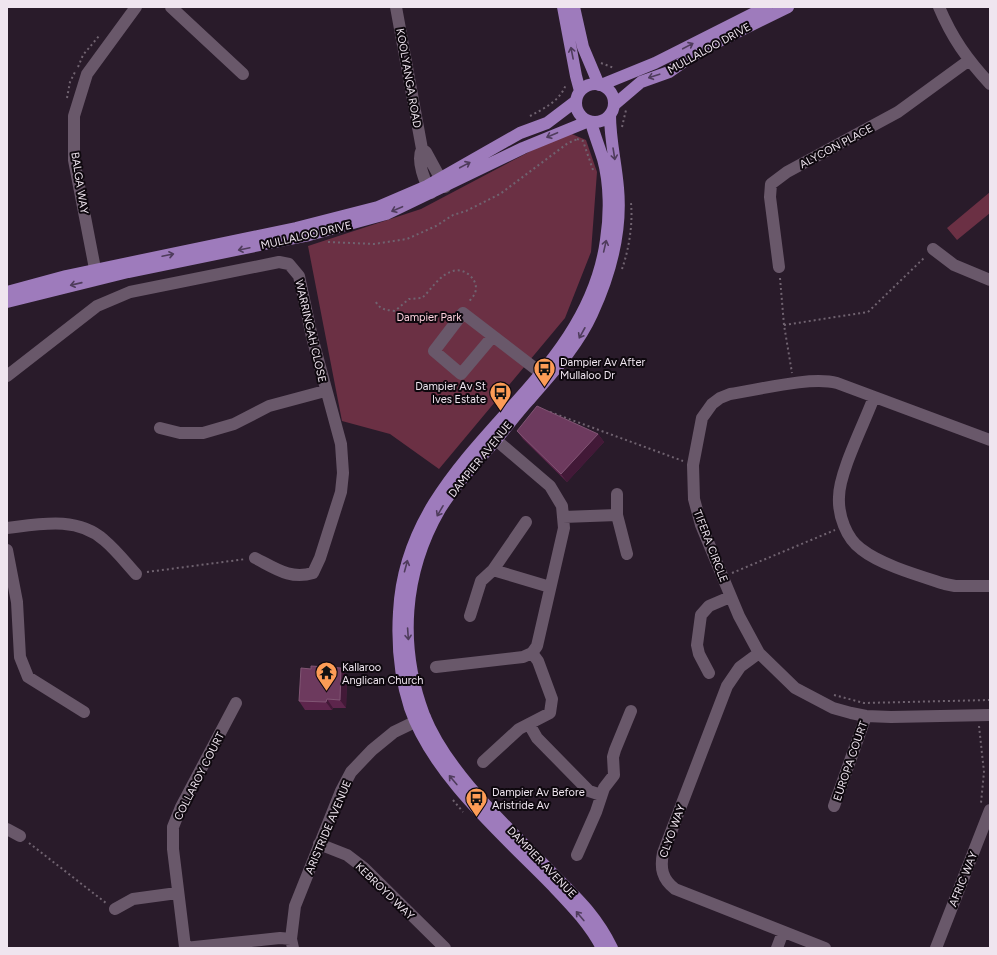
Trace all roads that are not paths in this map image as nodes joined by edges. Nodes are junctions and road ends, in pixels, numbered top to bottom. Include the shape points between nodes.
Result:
1 (136, 7) edge
2 (171, 7) edge
3 (396, 7) edge
4 (563, 7) edge
5 (574, 7) edge
6 (766, 7) edge
7 (788, 7) edge
8 (939, 7) edge
9 (968, 61) junction
10 (244, 74) dead end
11 (990, 84) edge
12 (600, 85) junction
13 (578, 96) junction
14 (612, 110) junction
15 (590, 121) junction
16 (422, 149) junction
17 (442, 182) junction
18 (429, 190) junction
19 (933, 249) road end
20 (779, 267) road end
21 (96, 274) junction
22 (990, 280) edge
23 (7, 292) edge
24 (7, 302) edge
25 (493, 336) junction
26 (541, 373) junction
27 (7, 376) edge
28 (325, 391) junction
29 (874, 397) junction
30 (160, 428) dead end
31 (496, 440) junction
32 (990, 440) edge
33 (617, 494) dead end
34 (617, 515) junction
35 (563, 517) junction
36 (526, 522) dead end
37 (7, 528) edge
38 (7, 550) edge
39 (627, 554) dead end
40 (255, 558) road end
41 (493, 570) junction
42 (136, 574) road end
43 (990, 586) edge
44 (550, 587) junction
45 (730, 597) junction
46 (470, 616) dead end
47 (532, 653) junction
48 (759, 653) junction
49 (436, 667) dead end
50 (709, 673) dead end
51 (236, 703) dead end
52 (631, 711) dead end
53 (84, 712) dead end
54 (990, 714) edge
55 (866, 716) junction
56 (421, 719) junction
57 (529, 724) junction
58 (483, 762) dead end
59 (601, 795) junction
60 (834, 806) dead end
61 (986, 807) edge
62 (7, 829) edge
63 (20, 836) road end
64 (319, 844) junction
65 (577, 854) dead end
66 (177, 894) junction
67 (115, 910) road end
68 (783, 932) junction
69 (292, 944) edge
70 (185, 948) edge
71 (445, 948) edge
72 (602, 948) edge
73 (612, 948) edge
74 (777, 948) edge
75 (825, 948) edge
76 (936, 948) edge

1 - 21 street, BALGA WAY via 87,74 74,116 74,160
2 - 10 street
3 - 16 street, KOOLYANGA ROAD
13 -> 4 main road
5 - 12 main road via 582,47
12 -> 6 main road, MULLALOO DRIVE via 655,63
7 -> 14 main road, MULLALOO DRIVE via 699,51 669,72 641,82
8 - 9 street
9 - 11 street
9 - 20 street, ALYCON PLACE via 898,112 787,172 771,184
12 - 13 main road via 589,85
12 - 14 main road via 611,93
13 - 15 main road via 579,113
17 -> 13 main road, MULLALOO DRIVE via 515,136 547,123
14 - 15 main road via 600,121
14 -> 31 main road, DAMPIER AVENUE via 610,129 618,188 619,221 603,285 576,344
15 -> 17 main road, MULLALOO DRIVE
26 -> 15 main road, DAMPIER AVENUE via 568,339 582,315 606,242 608,210 605,169
16 - 17 street, KOOLYANGA ROAD
16 - 18 street, KOOLYANGA ROAD via 421,163
17 - 18 main road, MULLALOO DRIVE
18 - 21 main road, MULLALOO DRIVE via 386,214 352,225
19 - 22 street via 954,265
21 - 23 main road, MULLALOO DRIVE
21 -> 24 main road, MULLALOO DRIVE
25 - 25 street via 463,313 434,352 461,374
25 - 26 street
56 -> 26 main road, DAMPIER AVENUE via 405,687 398,638 402,579 414,540 424,518 454,473
27 - 28 street, WARRINGAH CLOSE via 97,306 130,292 279,262 289,264 299,276
28 - 30 street via 269,406 234,424 203,433 180,433
28 - 40 street, WARRINGAH CLOSE via 341,444 344,473 341,492 320,558 313,573 302,576 289,575
29 - 32 street, TIFERA CIRCLE
29 - 43 street via 840,488 839,508 844,526 854,543 873,557 945,584
29 - 45 street, TIFERA CIRCLE via 829,381 730,394 712,404 702,418 692,482 696,513
31 - 35 street via 550,486 562,506
31 -> 56 main road, DAMPIER AVENUE via 466,473 441,507 420,550 410,586 407,630
33 - 34 street
34 - 35 street
34 - 39 street
35 - 44 street via 564,528
36 - 41 street
37 - 42 street via 53,523 81,526 104,539
38 - 53 street via 17,602 20,657 28,677
41 - 44 street
41 - 46 street via 481,581
44 - 47 street via 537,646
45 - 48 street, TIFERA CIRCLE
45 - 50 street via 709,606 701,615 697,645
47 - 49 street via 524,658
47 - 57 street via 538,661 552,699 550,714
48 - 55 street, TIFERA CIRCLE via 780,675 802,692 833,708
48 - 68 street, CLYO WAY via 740,667 727,686 663,853 661,871 668,884 675,889
51 - 66 street, COLLAROY COURT via 181,807 174,827
52 - 59 street via 613,757 614,775
54 - 55 street, TIFERA CIRCLE
55 - 60 street, EUROPA COURT
56 - 64 street, ARISTRIDE AVENUE via 394,732 351,772
72 -> 56 main road, DAMPIER AVENUE via 569,902 443,769
56 - 73 main road, DAMPIER AVENUE via 458,772 596,920
57 - 58 street via 519,729
57 - 59 street via 537,738 588,791
59 - 65 street
61 - 76 street, AFRIC WAY
62 - 63 street
64 - 69 street, ARISTRIDE AVENUE via 295,906
64 - 71 street, KEBROYD WAY via 347,854 364,868
66 - 67 street via 133,899
66 - 70 street, COLLAROY COURT
68 - 74 street
68 - 75 street, CLYO WAY
69 - 70 street via 280,938

